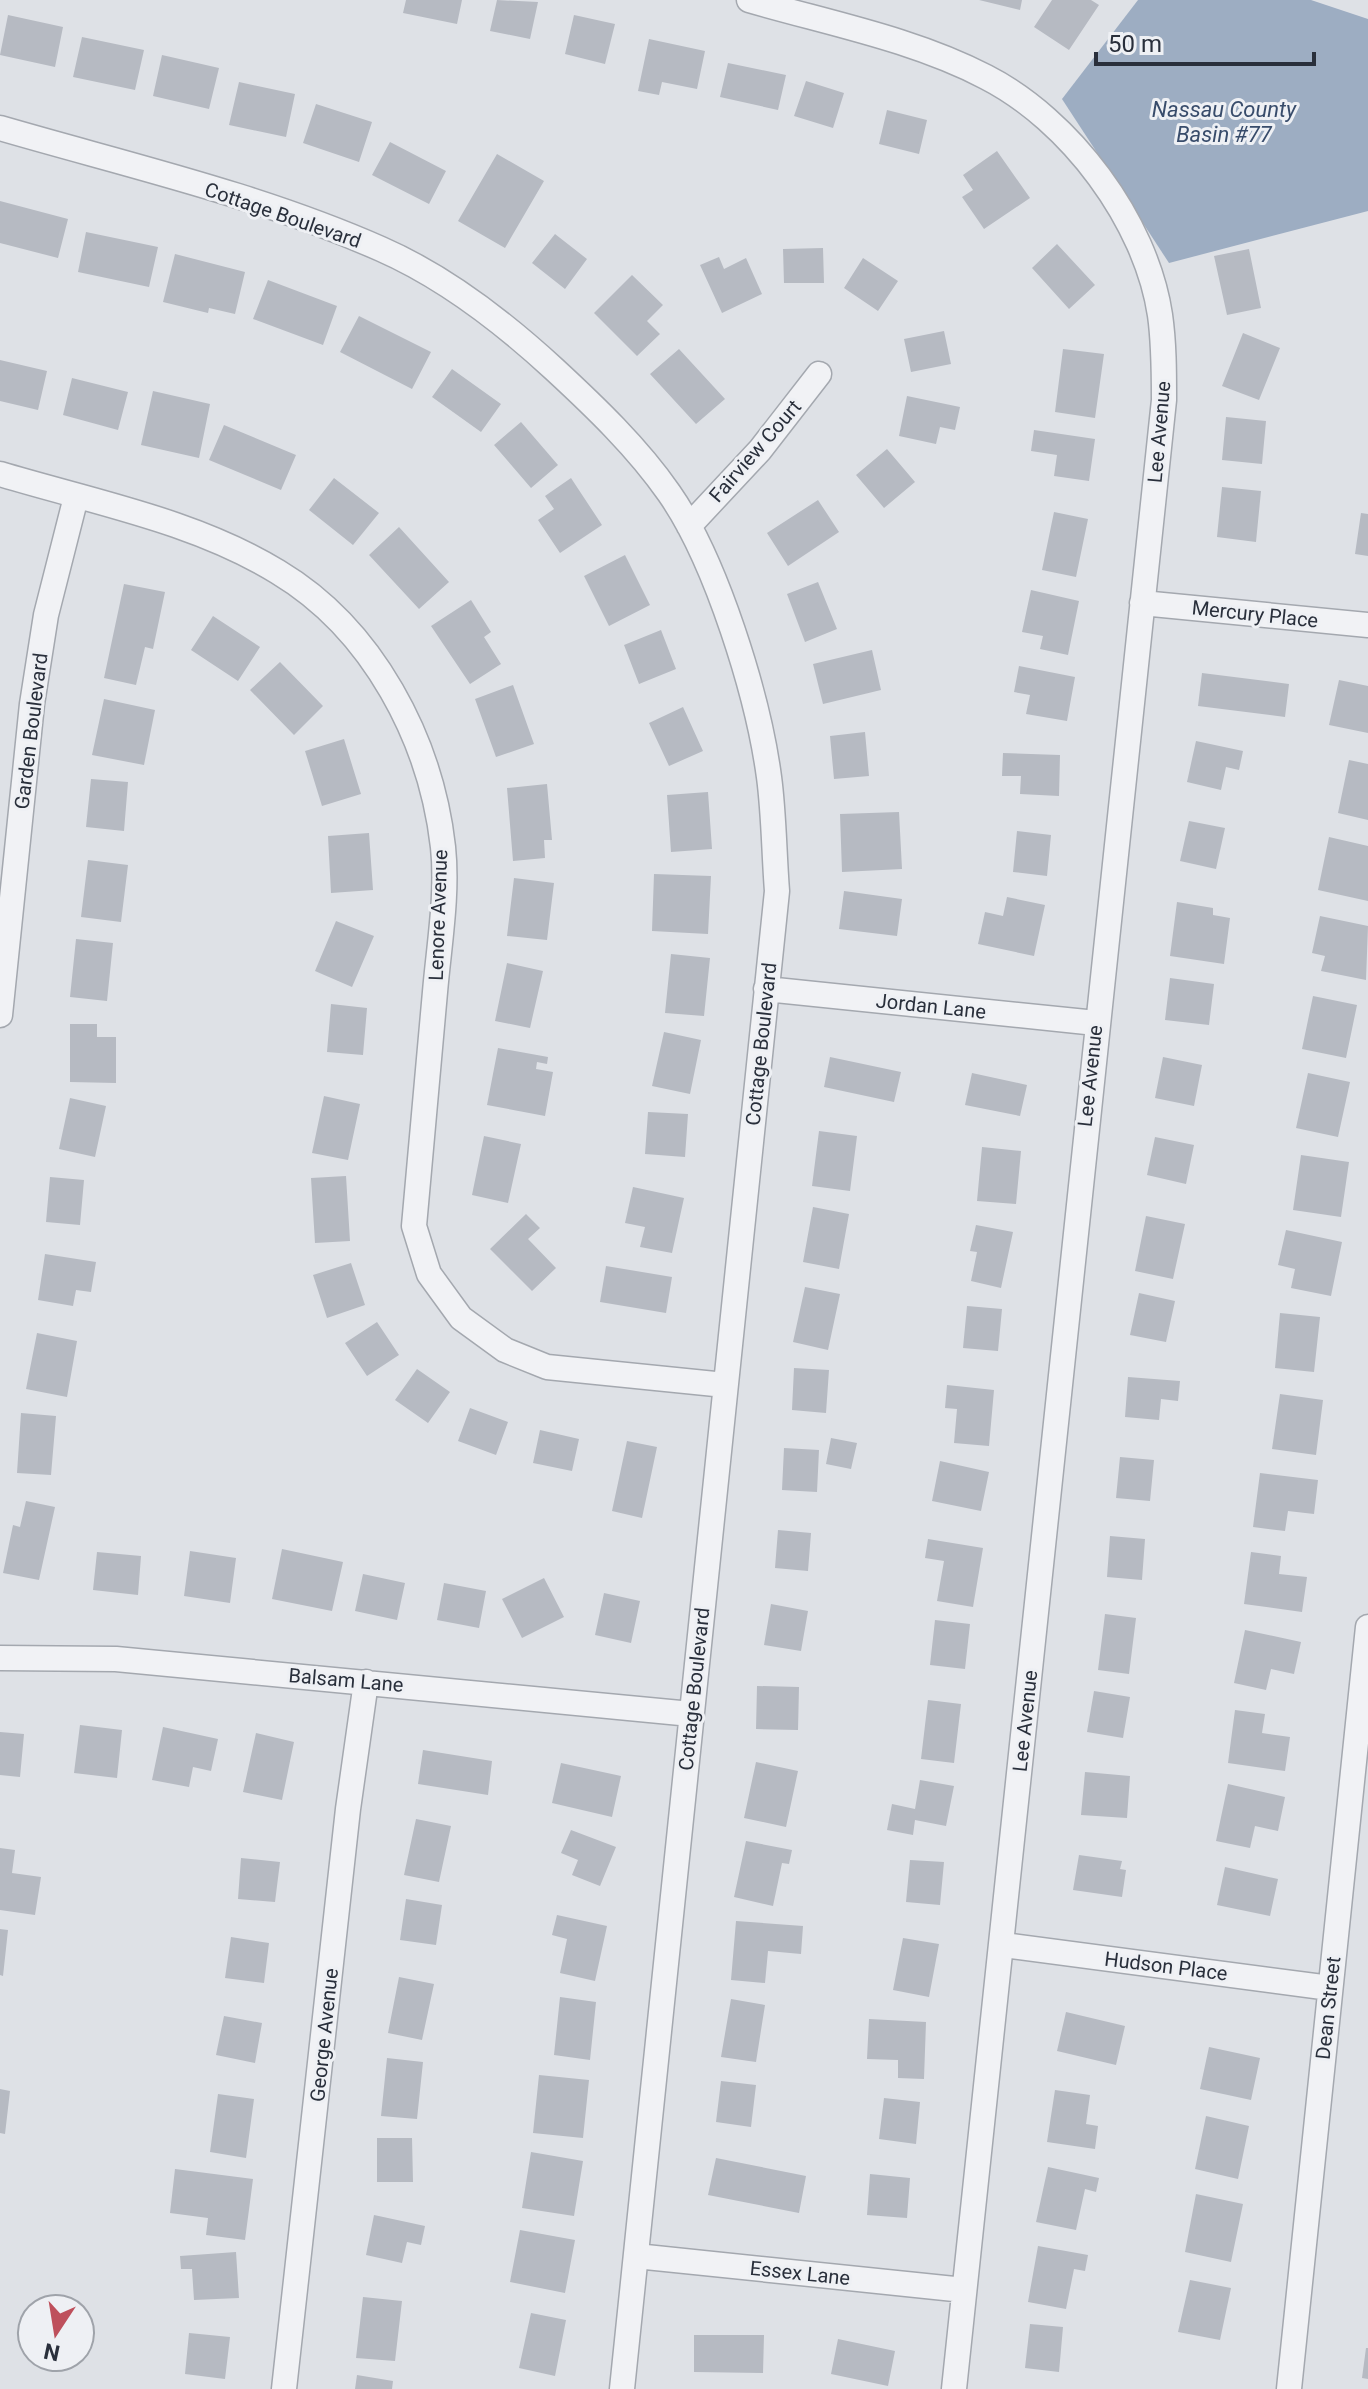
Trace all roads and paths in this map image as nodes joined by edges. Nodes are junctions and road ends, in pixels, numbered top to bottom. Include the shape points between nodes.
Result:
1 (749, 0) edge
2 (0, 128) edge
3 (819, 374) dead end
4 (0, 474) edge
5 (76, 497) junction
6 (689, 526) junction
7 (1142, 603) junction
8 (1368, 625) edge
9 (766, 989) junction
10 (0, 1015) edge
11 (1096, 1023) junction
12 (725, 1385) junction
13 (1368, 1630) edge
14 (0, 1658) edge
15 (366, 1682) junction
16 (691, 1714) junction
17 (1003, 1945) junction
18 (1330, 1988) junction
19 (636, 2256) junction
20 (964, 2290) junction
21 (284, 2389) edge
22 (622, 2389) edge
23 (954, 2389) edge
24 (1289, 2389) edge

1 - 7 street, Lee Avenue via 929,52 988,78 1048,120 1081,152 1111,193 1145,260 1163,345 1164,400
2 - 6 street, Cottage Boulevard via 290,213 383,249 448,286 516,334 593,405 669,492
3 - 6 street, Fairview Court via 760,450
4 - 5 street, Lenore Avenue
5 - 10 street, Garden Boulevard via 46,615 32,704
5 - 12 street, Lenore Avenue via 201,533 280,572 357,642 404,711 433,785 443,850 442,919 414,1226 429,1274 461,1318 505,1350 547,1367
6 - 9 street, Cottage Boulevard via 741,655 769,776 777,891
7 - 8 street, Mercury Place
7 - 11 street, Lee Avenue
9 - 11 street, Jordan Lane
9 - 12 street, Cottage Boulevard
11 - 17 street, Lee Avenue
12 - 16 street, Cottage Boulevard
13 - 18 street, Dean Street
14 - 15 street, Balsam Lane via 116,1659
15 - 16 street, Balsam Lane
15 - 21 street, George Avenue
16 - 19 street, Cottage Boulevard
17 - 18 street, Hudson Place
17 - 20 street, Lee Avenue
18 - 24 street, Dean Street
19 - 20 street, Essex Lane
19 - 22 street, Cottage Boulevard
20 - 23 street, Lee Avenue

